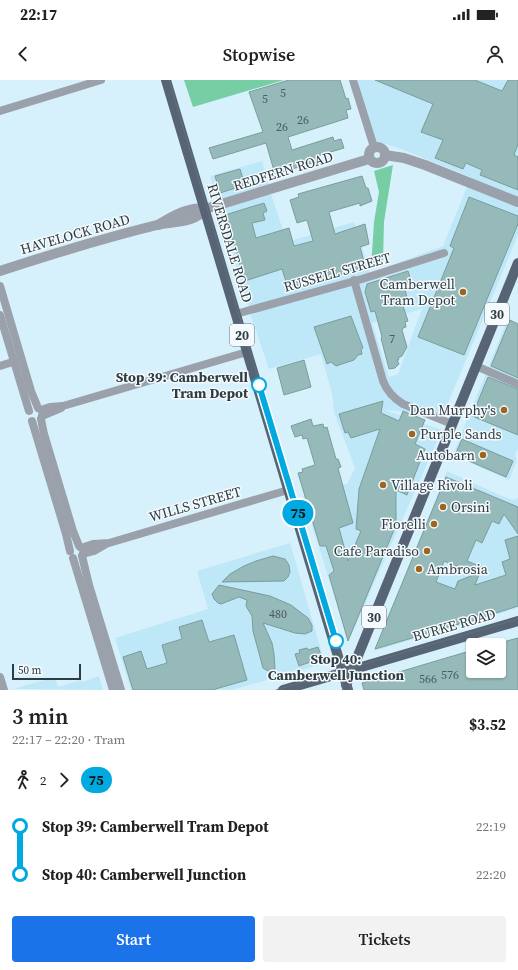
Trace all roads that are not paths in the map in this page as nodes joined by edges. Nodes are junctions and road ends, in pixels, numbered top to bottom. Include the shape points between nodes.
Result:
1 (101, 80) edge
2 (166, 80) edge
3 (353, 80) edge
4 (0, 111) edge
5 (374, 147) junction
6 (385, 155) junction
7 (369, 159) junction
8 (518, 202) edge
9 (205, 209) junction
10 (444, 253) dead end
11 (518, 263) edge
12 (0, 271) edge
13 (354, 280) junction
14 (0, 286) edge
15 (236, 314) junction
16 (0, 315) edge
17 (247, 352) junction
18 (18, 360) junction
19 (0, 366) edge
20 (476, 366) junction
21 (518, 384) edge
22 (29, 411) junction
23 (40, 413) junction
24 (32, 421) junction
25 (452, 424) junction
26 (288, 490) junction
27 (81, 551) junction
28 (72, 555) junction
29 (518, 621) edge
30 (348, 671) junction
31 (0, 677) edge
32 (346, 688) edge
33 (4, 690) edge
34 (113, 690) edge
35 (120, 690) edge
36 (283, 690) edge

1 - 4 street
2 - 9 main road, RIVERSDALE ROAD / 20
3 - 5 street
5 - 6 street via 381,148
5 - 7 street via 369,152
6 - 7 street via 378,164
6 - 8 street via 425,165
7 - 9 street, REDFERN ROAD
9 - 12 street, HAVELOCK ROAD via 186,211 158,225
9 - 15 main road, RIVERSDALE ROAD / 20
10 - 13 street, RUSSELL STREET
11 - 20 main road, 30
13 - 15 street, RUSSELL STREET
13 - 25 street via 388,392 402,404
14 - 18 street
15 - 17 main road, RIVERSDALE ROAD / 20
16 - 18 street
17 - 23 street via 63,406 50,407
17 - 26 main road, RIVERSDALE ROAD / 20
18 - 19 street
18 - 22 street
18 - 23 street
20 - 21 street
20 - 25 main road, 30
22 - 23 street via 32,408
22 - 24 street via 28,417
23 - 24 street via 37,422
23 - 27 street via 44,434
24 - 28 street
25 - 30 main road, 30
26 - 27 street, WILLS STREET via 109,543 93,544
26 - 30 main road, RIVERSDALE ROAD / 20
27 - 28 street, WILLS STREET via 79,559
27 - 28 street via 74,546
27 - 35 street
28 - 34 street
29 - 30 main road, BURKE ROAD
30 - 32 main road, RIVERSDALE ROAD / 20
30 - 36 main road, BURKE ROAD
31 - 33 street

